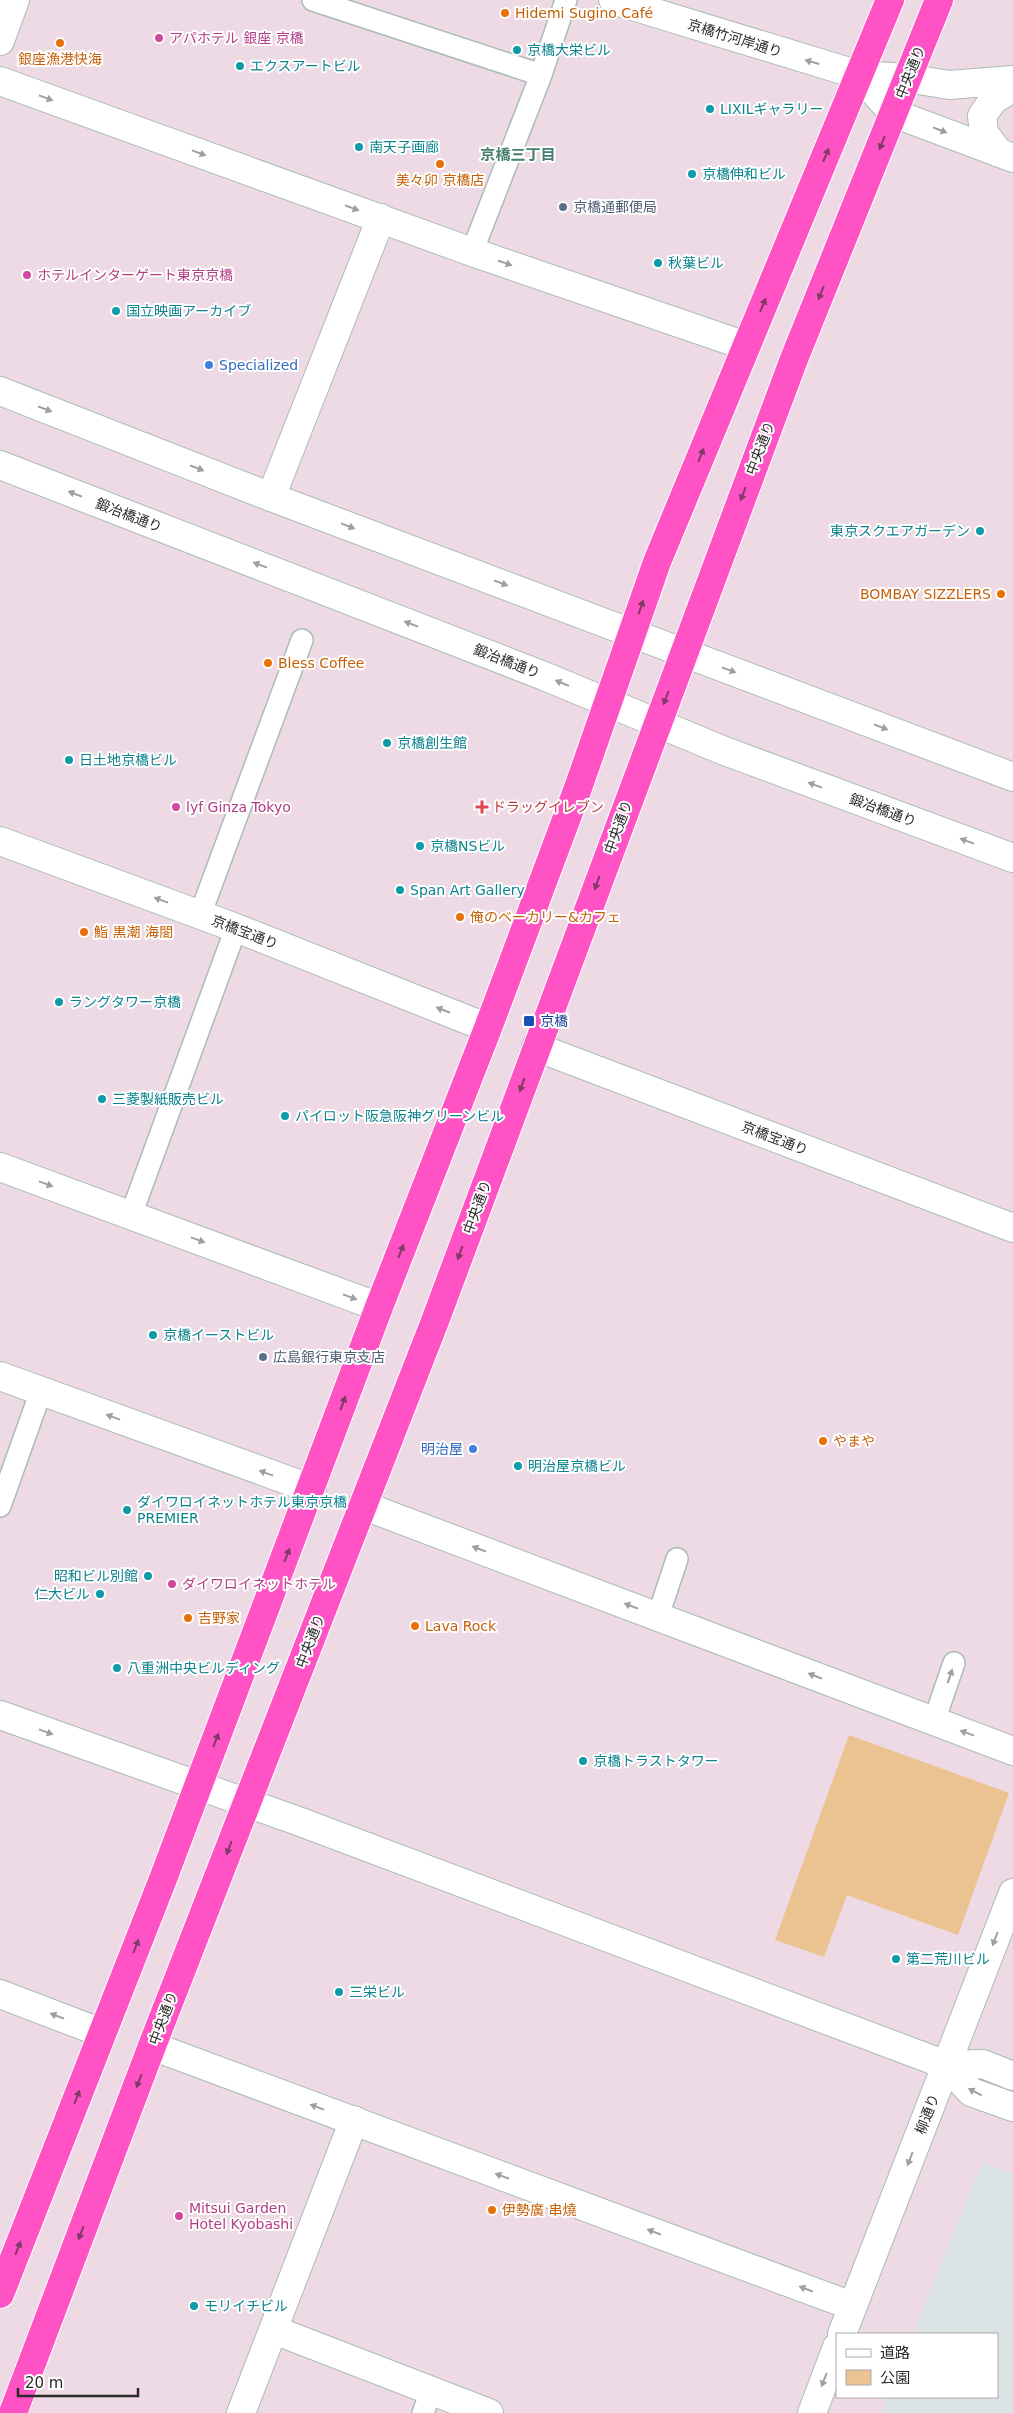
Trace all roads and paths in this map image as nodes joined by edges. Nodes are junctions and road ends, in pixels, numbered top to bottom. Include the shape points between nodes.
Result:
1 (15, 0) edge
2 (313, 0) edge
3 (566, 0) edge
4 (612, 0) edge
5 (890, 0) edge
6 (939, 0) edge
7 (0, 41) edge
8 (540, 75) junction
9 (859, 75) junction
10 (907, 78) junction
11 (1013, 80) edge
12 (0, 81) edge
13 (1013, 88) edge
14 (893, 114) junction
15 (1006, 155) edge
16 (381, 218) junction
17 (472, 252) junction
18 (746, 346) junction
19 (0, 391) edge
20 (0, 465) edge
21 (271, 497) junction
22 (632, 632) junction
23 (302, 640) dead end
24 (683, 652) junction
25 (608, 702) junction
26 (657, 723) junction
27 (1013, 776) edge
28 (0, 841) edge
29 (1013, 858) edge
30 (200, 915) junction
31 (236, 928) junction
32 (488, 1028) junction
33 (536, 1047) junction
34 (0, 1167) edge
35 (131, 1215) junction
36 (1013, 1228) edge
37 (379, 1308) junction
38 (0, 1376) edge
39 (41, 1391) junction
40 (312, 1489) junction
41 (362, 1504) junction
42 (0, 1506) edge
43 (677, 1559) dead end
44 (658, 1616) junction
45 (954, 1663) dead end
46 (0, 1715) edge
47 (934, 1721) junction
48 (1013, 1750) edge
49 (198, 1785) junction
50 (247, 1803) junction
51 (1013, 1893) edge
52 (0, 1994) edge
53 (102, 2033) junction
54 (152, 2046) junction
55 (946, 2065) junction
56 (1013, 2076) edge
57 (1013, 2107) edge
58 (354, 2120) junction
59 (0, 2294) edge
60 (852, 2306) junction
61 (274, 2330) junction
62 (842, 2333) edge
63 (836, 2350) edge
64 (427, 2402) edge
65 (13, 2413) edge
66 (241, 2413) edge
67 (490, 2413) edge
68 (812, 2413) edge

1 - 7 street
2 - 8 lane
3 - 8 lane
9 -> 4 street, 京橋竹河岸通り
5 - 9 highway
6 - 10 highway, 中央通り
8 - 17 lane
9 - 10 street, 京橋竹河岸通り
9 - 14 street
18 -> 9 highway
10 - 11 street, 京橋竹河岸通り via 949,85
10 - 14 highway, 中央通り
12 -> 16 street
13 - 15 street via 993,100 982,116 984,134
14 -> 15 street
14 -> 24 highway, 中央通り via 794,359
16 - 17 street
16 - 21 street
17 -> 18 street
22 -> 18 highway via 657,562
19 -> 21 street
25 -> 20 street, 鍛冶橋通り
21 -> 22 street
22 - 24 street
22 - 25 highway
23 - 30 lane
24 -> 26 highway, 中央通り
24 -> 27 street
25 - 26 street, 鍛冶橋通り
25 - 32 highway
29 -> 26 street, 鍛冶橋通り
26 -> 33 highway, 中央通り
30 -> 28 street, 京橋宝通り
30 - 31 street, 京橋宝通り
32 -> 31 street, 京橋宝通り
31 - 35 lane
37 -> 32 highway
33 - 36 street, 京橋宝通り
33 -> 41 highway, 中央通り via 438,1312
34 -> 35 street
35 -> 37 street
40 -> 37 highway
38 - 39 street
40 -> 39 street
39 - 42 lane
49 -> 40 highway
44 -> 41 street
41 - 50 highway, 中央通り
43 - 44 lane
47 -> 44 street
47 -> 45 lane
46 -> 49 street
48 -> 47 street
49 - 50 street
53 -> 49 highway
50 -> 54 highway, 中央通り
50 - 55 street
51 -> 55 street, 柳通り
53 -> 52 street
59 -> 53 highway
58 -> 54 street
54 -> 65 highway, 中央通り
55 - 56 street via 983,2064
57 -> 55 street via 971,2092
55 -> 60 street, 柳通り
60 -> 58 street
58 - 61 street
60 - 62 street, 柳通り
61 - 64 street
61 - 66 street
63 -> 68 street
64 - 67 street

